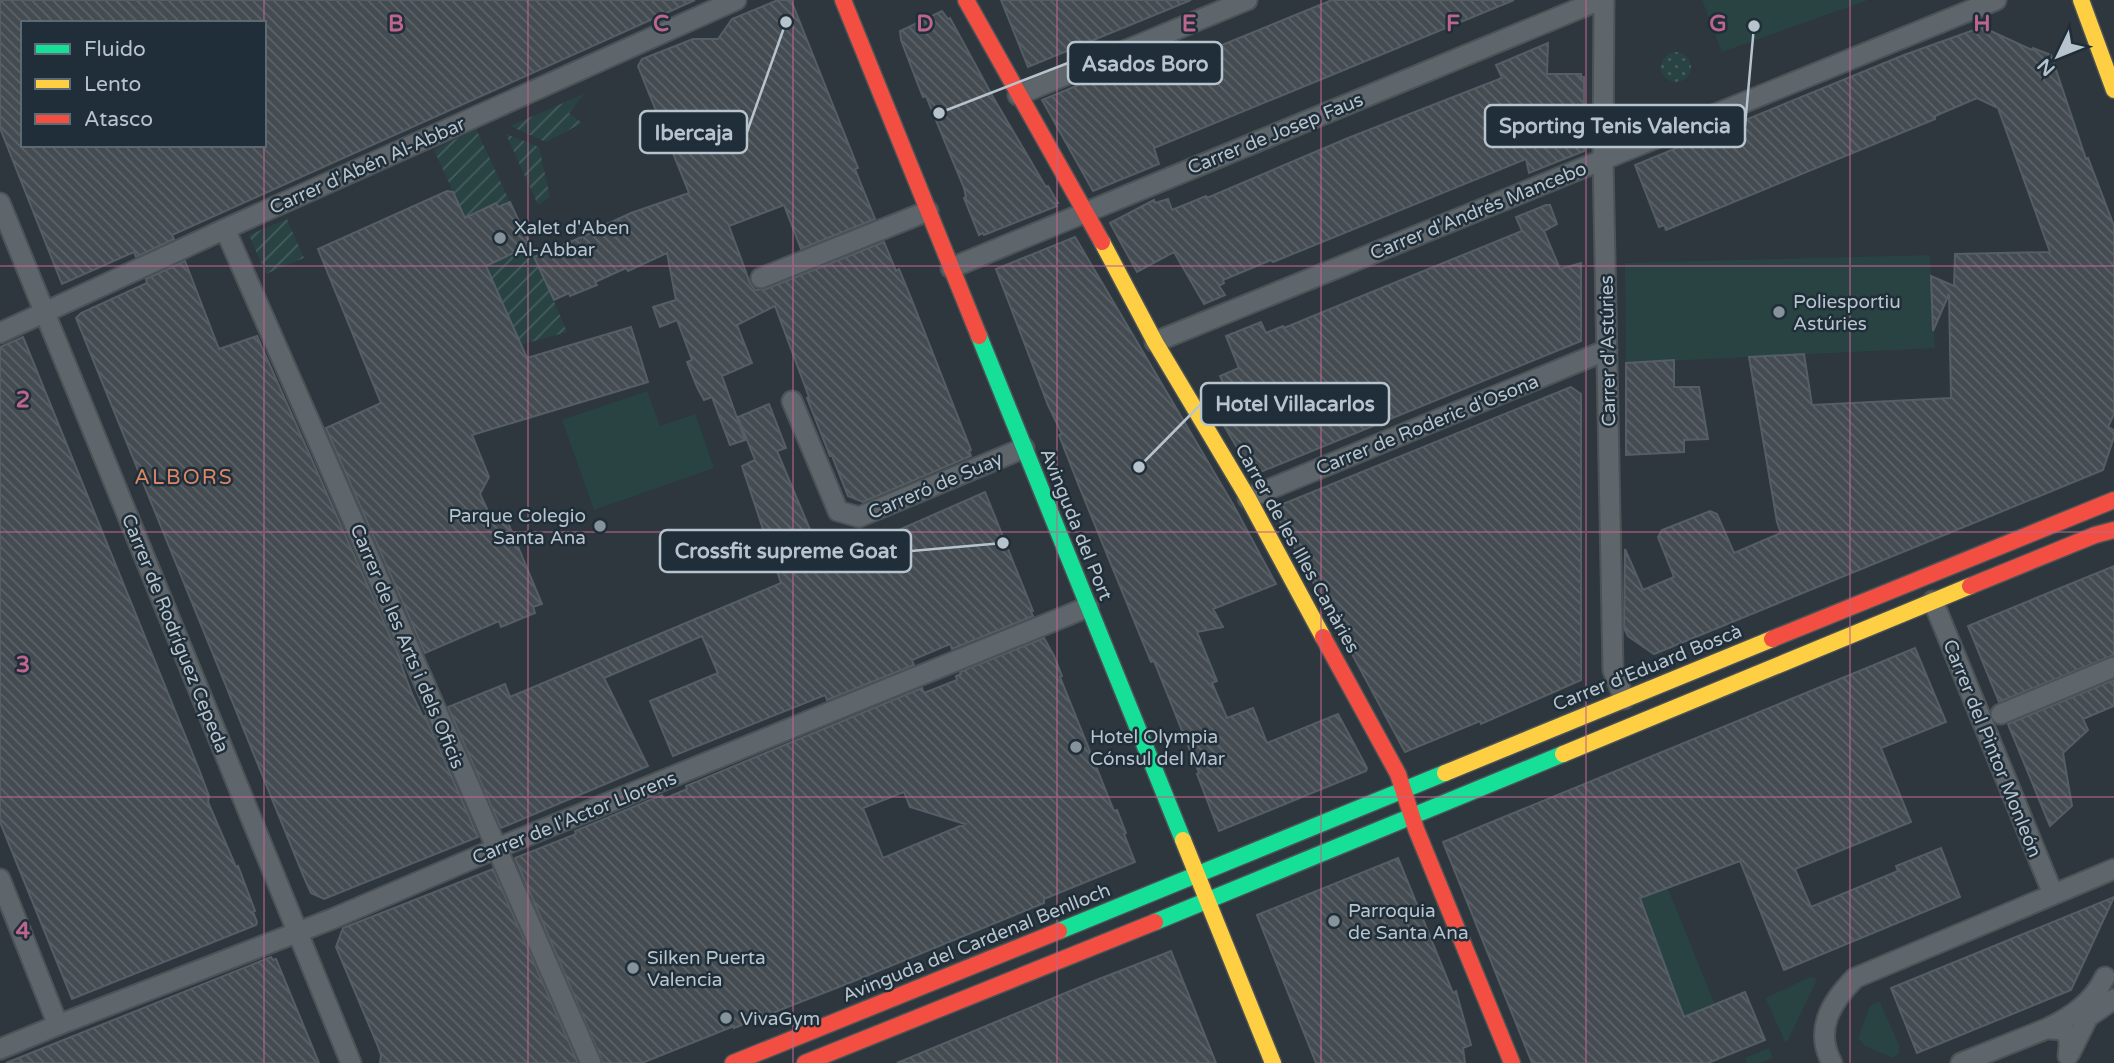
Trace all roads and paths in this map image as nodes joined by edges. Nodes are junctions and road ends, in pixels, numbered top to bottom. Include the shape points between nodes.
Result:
1 (736, 0) edge
2 (843, 0) edge
3 (966, 0) edge
4 (1247, 0) edge
5 (1602, 0) edge
6 (1996, 0) edge
7 (2081, 0) edge
8 (2114, 90) edge
9 (1018, 95) junction
10 (1603, 158) junction
11 (0, 203) edge
12 (928, 211) junction
13 (1085, 211) junction
14 (225, 229) junction
15 (951, 268) junction
16 (761, 278) dead end
17 (46, 313) junction
18 (0, 333) edge
19 (1155, 342) junction
20 (1607, 350) junction
21 (792, 401) dead end
22 (1024, 448) junction
23 (1248, 498) junction
24 (2114, 500) edge
25 (2114, 530) edge
26 (1933, 601) junction
27 (1088, 607) junction
28 (2114, 667) edge
29 (1624, 699) junction
30 (2001, 713) dead end
31 (1404, 790) junction
32 (1412, 816) junction
33 (495, 849) junction
34 (2114, 869) edge
35 (1197, 876) junction
36 (0, 879) edge
37 (2053, 894) junction
38 (1208, 899) junction
39 (298, 932) junction
40 (2114, 958) edge
41 (2105, 976) junction
42 (2114, 997) edge
43 (58, 1025) junction
44 (2046, 1029) junction
45 (0, 1049) edge
46 (2066, 1059) edge
47 (352, 1063) edge
48 (591, 1063) edge
49 (733, 1063) edge
50 (805, 1063) edge
51 (1273, 1063) edge
52 (1513, 1063) edge
53 (1832, 1063) edge
54 (1961, 1063) edge

1 - 14 street, Carrer d'Abén Al-Abbar
2 - 12 main road, Avinguda del Port
3 - 9 main road, Carrer de les Illes Canàries
4 - 9 street
5 - 10 street, Carrer d'Astúries
5 - 13 street, Carrer de Josep Faus
6 - 10 street, Carrer d'Andrés Mancebo
7 - 8 main road
9 - 13 main road, Carrer de les Illes Canàries
10 - 19 street, Carrer d'Andrés Mancebo
10 - 20 street, Carrer d'Astúries
11 - 17 street, Carrer de Rodríguez Cepeda
12 - 15 main road, Avinguda del Port
12 - 16 street
13 - 15 street, Carrer de Josep Faus
13 - 19 main road, Carrer de les Illes Canàries
14 - 17 street, Carrer d'Abén Al-Abbar
14 - 33 street, Carrer de les Arts i dels Oficis
15 - 22 main road, Avinguda del Port
17 - 18 street, Carrer d'Abén Al-Abbar
17 - 39 street, Carrer de Rodríguez Cepeda
19 - 23 main road, Carrer de les Illes Canàries
20 - 23 street, Carrer de Roderic d'Osona
20 - 29 street, Carrer d'Astúries via 1612,670
21 - 22 street, Carreró de Suay via 838,511 859,517
22 - 27 main road, Avinguda del Port
23 - 31 main road, Carrer de les Illes Canàries
24 - 29 main road, Carrer d'Eduard Boscà
25 - 26 main road
26 - 32 main road
26 - 37 street, Carrer del Pintor Monleón
27 - 33 street, Carrer de l'Actor Llorens
27 - 35 main road, Avinguda del Port
28 - 30 street, Carrer del Pintor Monleón
29 - 31 main road, Carrer d'Eduard Boscà
31 - 32 main road, Carrer de les Illes Canàries
31 - 35 main road, Carrer d'Eduard Boscà
32 - 38 main road
32 - 52 main road, Carrer de les Illes Canàries
33 - 39 street, Carrer de l'Actor Llorens
33 - 48 street, Carrer de les Arts i dels Oficis
34 - 37 street
35 - 38 main road, Avinguda del Port
35 - 49 main road, Avinguda del Cardenal Benlloch
36 - 43 street
37 - 53 street via 1855,978 1827,1019 1823,1035
38 - 50 main road
38 - 51 main road, Avinguda del Port
39 - 43 street, Carrer de l'Actor Llorens
39 - 47 street, Carrer de Rodríguez Cepeda
40 - 41 street
41 - 42 street via 2102,987
41 - 44 street via 2090,1001
42 - 46 street via 2088,1017
43 - 45 street, Carrer de l'Actor Llorens
44 - 46 street via 2065,1031 2069,1039
44 - 54 street

